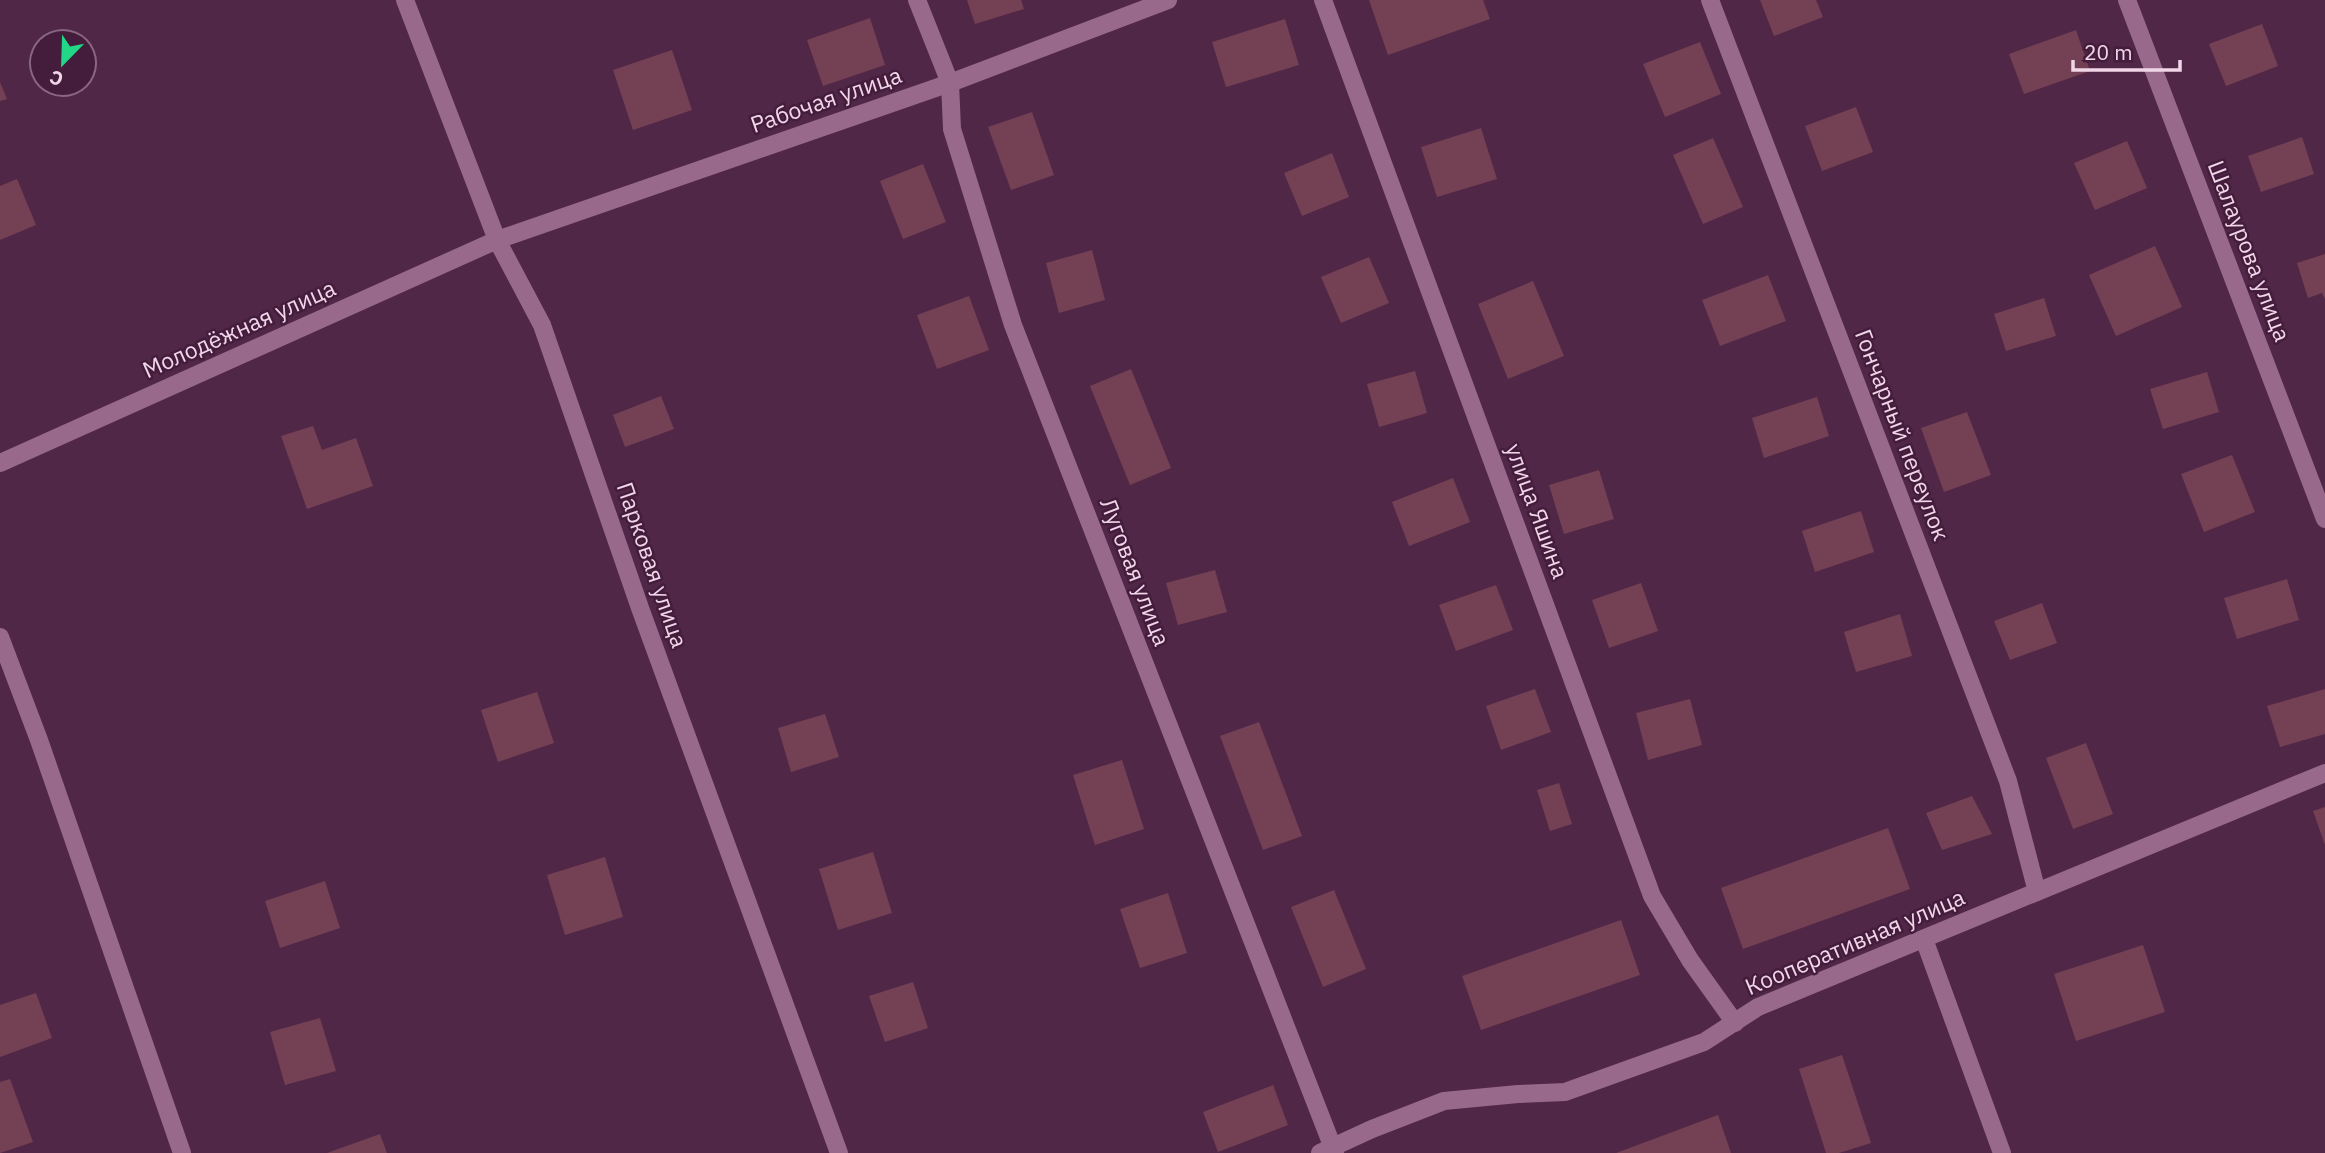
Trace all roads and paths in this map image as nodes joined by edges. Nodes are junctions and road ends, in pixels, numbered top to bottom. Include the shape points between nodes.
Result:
1 (405, 0) edge
2 (917, 0) edge
3 (1168, 0) edge
4 (1323, 0) edge
5 (1710, 0) edge
6 (2127, 0) edge
7 (950, 83) junction
8 (497, 240) junction
9 (0, 463) edge
10 (2325, 519) edge
11 (0, 637) edge
12 (2325, 773) edge
13 (2037, 892) junction
14 (1924, 939) junction
15 (1735, 1023) junction
16 (1329, 1151) edge
17 (182, 1153) edge
18 (839, 1153) edge
19 (2002, 1153) edge

1 - 8 street, Парковая улица
2 - 7 street, Луговая улица
3 - 7 street, Рабочая улица
4 - 15 street, улица Яшина via 1652,896
5 - 13 street, Гончарный переулок via 2008,781
6 - 10 street, Шалаурова улица
7 - 8 street, Рабочая улица
7 - 16 street, Луговая улица via 952,130 1013,325
8 - 9 street, Молодёжная улица
8 - 18 street, Парковая улица via 542,325
11 - 17 street
12 - 13 street, Кооперативная улица
13 - 14 street, Кооперативная улица
14 - 15 street, Кооперативная улица via 1758,1007
14 - 19 street
15 - 16 street, Кооперативная улица via 1704,1042 1566,1092 1444,1101

